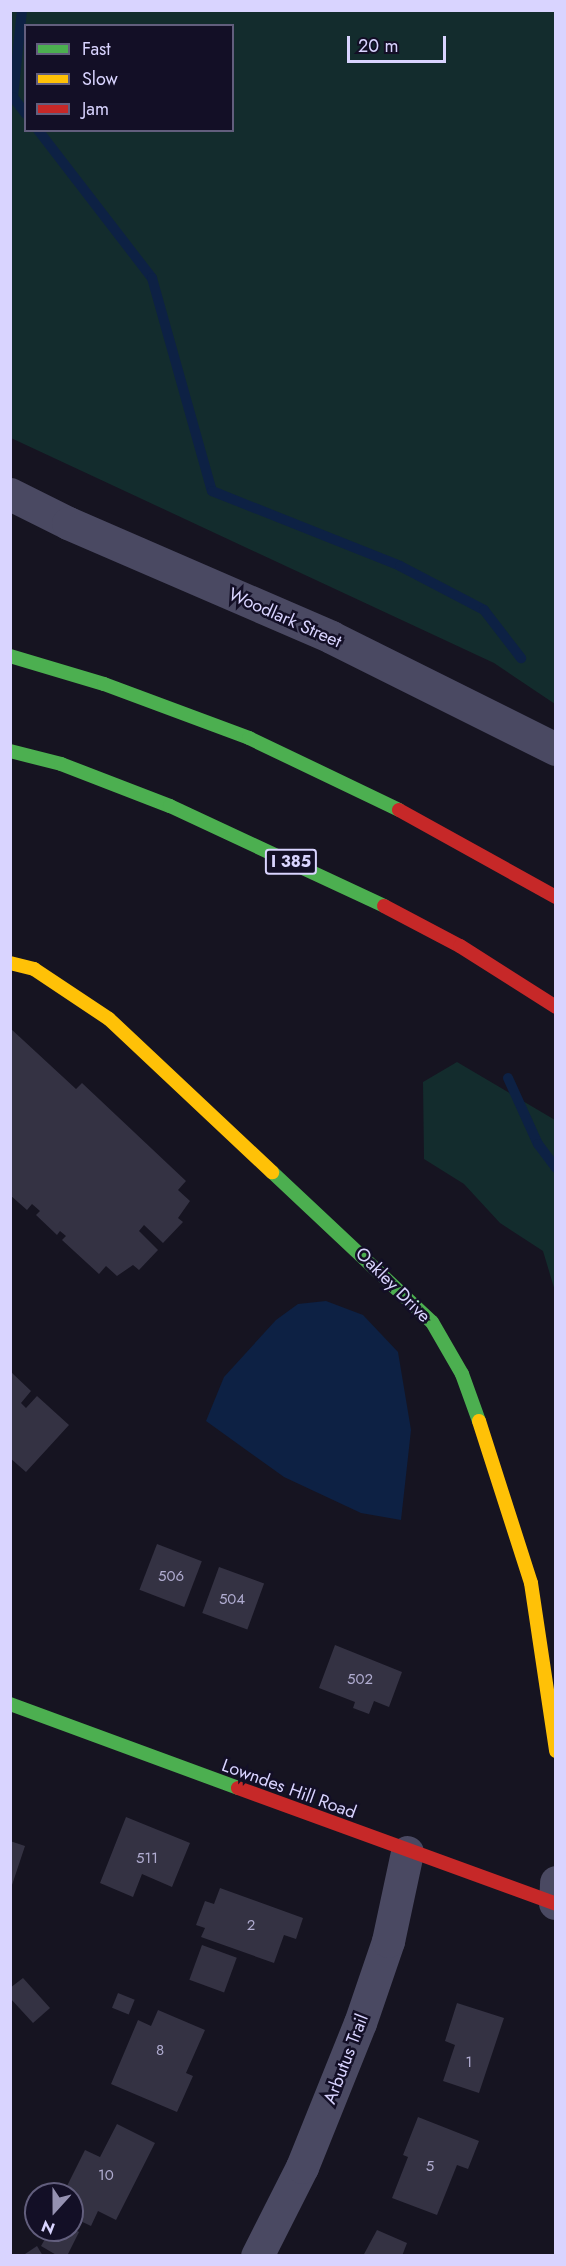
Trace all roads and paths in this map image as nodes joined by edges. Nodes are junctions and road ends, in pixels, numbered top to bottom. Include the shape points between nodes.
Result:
1 (10, 494) edge
2 (10, 656) edge
3 (555, 749) edge
4 (10, 751) edge
5 (555, 897) edge
6 (10, 963) edge
7 (555, 1007) edge
8 (10, 1704) edge
9 (555, 1751) edge
10 (407, 1852) junction
11 (555, 1896) edge
12 (257, 2256) edge

1 - 3 street, Woodlark Street via 330,637
2 - 5 main road via 104,684 249,738 396,808
4 - 7 main road, I 385 via 61,764 171,806 360,893 460,946
6 - 9 main road, Oakley Drive via 33,969 109,1019 432,1322 462,1374 500,1478 531,1583
8 - 10 main road, Lowndes Hill Road
10 - 11 main road, Lowndes Hill Road
10 - 12 street, Arbutus Trail via 388,1941 360,2023 302,2167

